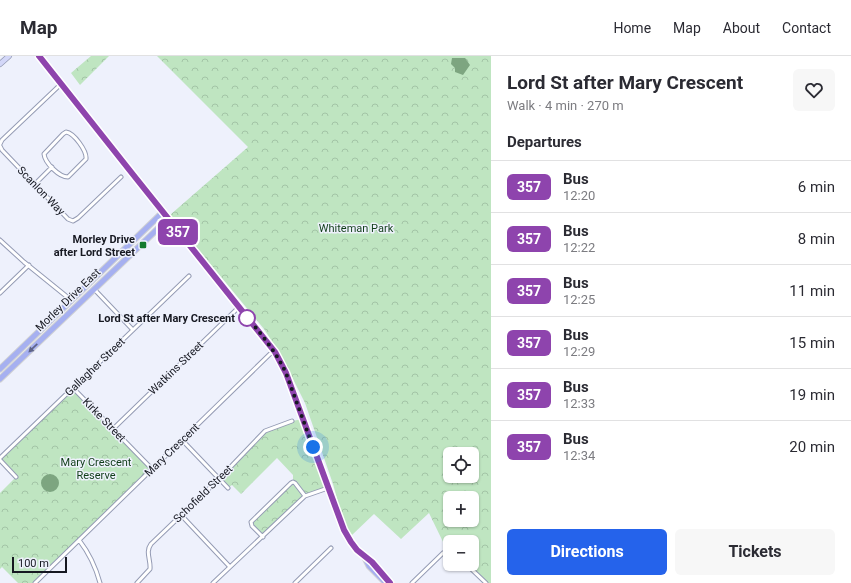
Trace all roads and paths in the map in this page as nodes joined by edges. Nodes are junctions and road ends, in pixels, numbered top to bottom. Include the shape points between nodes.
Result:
1 (9, 56) edge
2 (40, 56) edge
3 (0, 64) edge
4 (61, 84) junction
5 (0, 145) edge
6 (52, 167) junction
7 (121, 177) dead end
8 (35, 184) junction
9 (163, 212) junction
10 (168, 219) junction
11 (0, 240) edge
12 (29, 265) junction
13 (189, 276) dead end
14 (94, 289) junction
15 (0, 293) edge
16 (71, 300) junction
17 (239, 307) junction
18 (133, 330) junction
19 (275, 352) junction
20 (0, 369) edge
21 (0, 379) edge
22 (73, 388) junction
23 (292, 420) dead end
24 (113, 429) junction
25 (182, 440) junction
26 (0, 459) edge
27 (4, 464) junction
28 (0, 468) edge
29 (152, 469) junction
30 (16, 477) dead end
31 (219, 479) junction
32 (228, 488) dead end
33 (328, 488) junction
34 (305, 496) junction
35 (181, 516) junction
36 (263, 537) junction
37 (78, 540) junction
38 (331, 548) dead end
39 (443, 553) edge
40 (365, 558) junction
41 (230, 567) junction
42 (473, 571) edge
43 (297, 582) edge
44 (34, 583) edge
45 (100, 583) edge
46 (137, 583) edge
47 (213, 583) edge
48 (386, 583) edge
49 (390, 583) edge
50 (412, 583) edge
51 (486, 583) edge

1 - 3 main road
2 - 4 main road
4 - 5 street, Scanlon Way via 2,140
4 - 9 main road
5 - 8 street, Scanlon Way
6 - 6 street via 62,177 68,177 86,159 85,152 70,133 63,134 45,151 44,157
6 - 8 street
7 - 8 street, Scanlon Way via 73,221 68,219
9 - 10 main road
9 - 16 main road, Morley Drive East
10 - 14 main road, Morley Drive East
10 - 17 main road
11 - 12 street
12 - 15 street
12 - 16 street
13 - 18 street, Gallagher Street
14 - 18 street
14 -> 21 main road, Morley Drive East
16 - 20 main road, Morley Drive East
17 - 19 main road
17 - 24 street, Watkins Street
18 - 22 street, Gallagher Street
19 - 25 street, Mary Crescent
19 - 33 main road via 286,373
22 - 24 street, Kirke Street
22 - 26 street, Gallagher Street
23 - 31 street, Schofield Street via 265,431
24 - 29 street, Kirke Street
25 - 29 street, Mary Crescent
25 - 31 street
26 - 27 street, Gallagher Street
27 - 28 street
27 - 30 street, Gallagher Street
29 - 37 street, Mary Crescent
31 - 32 street
31 - 35 street, Schofield Street
33 - 34 street
33 - 40 main road via 347,537
34 - 36 street
34 - 36 street via 293,482 251,522
35 - 41 street
35 - 46 street, Schofield Street via 149,547 150,569
36 - 41 street
37 - 44 street, Mary Crescent
37 - 45 street via 95,568
38 - 43 street
39 - 50 street
40 - 48 main road via 369,566
40 - 49 main road via 372,562
41 - 47 street
42 - 51 street

